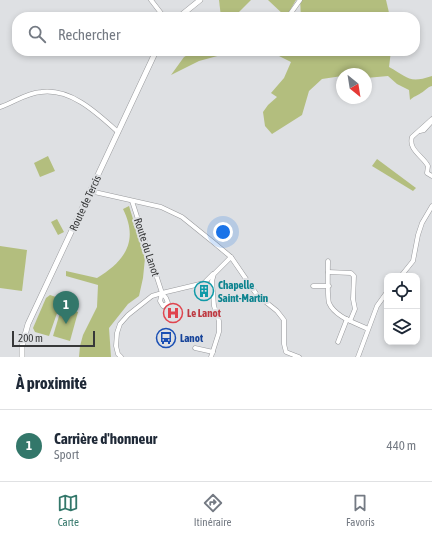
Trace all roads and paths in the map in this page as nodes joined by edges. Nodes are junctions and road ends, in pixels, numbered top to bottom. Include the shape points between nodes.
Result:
1 (151, 0) edge
2 (200, 0) edge
3 (300, 0) edge
4 (160, 12) edge
5 (185, 12) edge
6 (292, 12) edge
7 (154, 56) edge
8 (0, 107) edge
9 (432, 119) edge
10 (118, 132) junction
11 (432, 176) edge
12 (90, 191) junction
13 (132, 202) junction
14 (432, 206) edge
15 (231, 257) junction
16 (328, 261) dead end
17 (328, 272) junction
18 (403, 273) edge
19 (214, 274) junction
20 (312, 286) dead end
21 (329, 286) junction
22 (162, 293) junction
23 (384, 296) edge
24 (349, 320) junction
25 (368, 329) junction
26 (338, 342) dead end
27 (195, 348) dead end
28 (213, 352) junction
29 (22, 357) edge
30 (121, 357) edge
31 (211, 357) edge
32 (299, 357) edge
33 (358, 357) edge

1 - 4 street
2 - 5 main road
3 - 6 street
7 - 10 main road, Route de Tercis
8 - 10 street via 40,92 59,93 83,104
9 - 11 street via 424,130 412,137 412,146 427,163 427,173
10 - 12 main road, Route de Tercis
12 - 13 street, Route du Lanot
12 - 29 main road, Route de Tercis via 28,324
13 - 15 street, Route du Lanot via 161,207 182,217
13 - 22 street, Route du Lanot
14 - 18 street via 422,223 413,261
15 - 19 street
15 - 32 street, Route du Lanot via 257,295 284,320 286,352
16 - 17 street
17 - 21 street
17 - 24 street via 351,273 354,276 355,309
19 - 22 street via 204,283
19 - 28 street via 214,306 219,321
20 - 21 street
21 - 24 street via 329,302 337,312
22 - 30 street via 152,296 120,324 116,346
23 - 25 street
24 - 25 street
24 - 26 street
25 - 33 street
27 - 28 street
28 - 31 street

